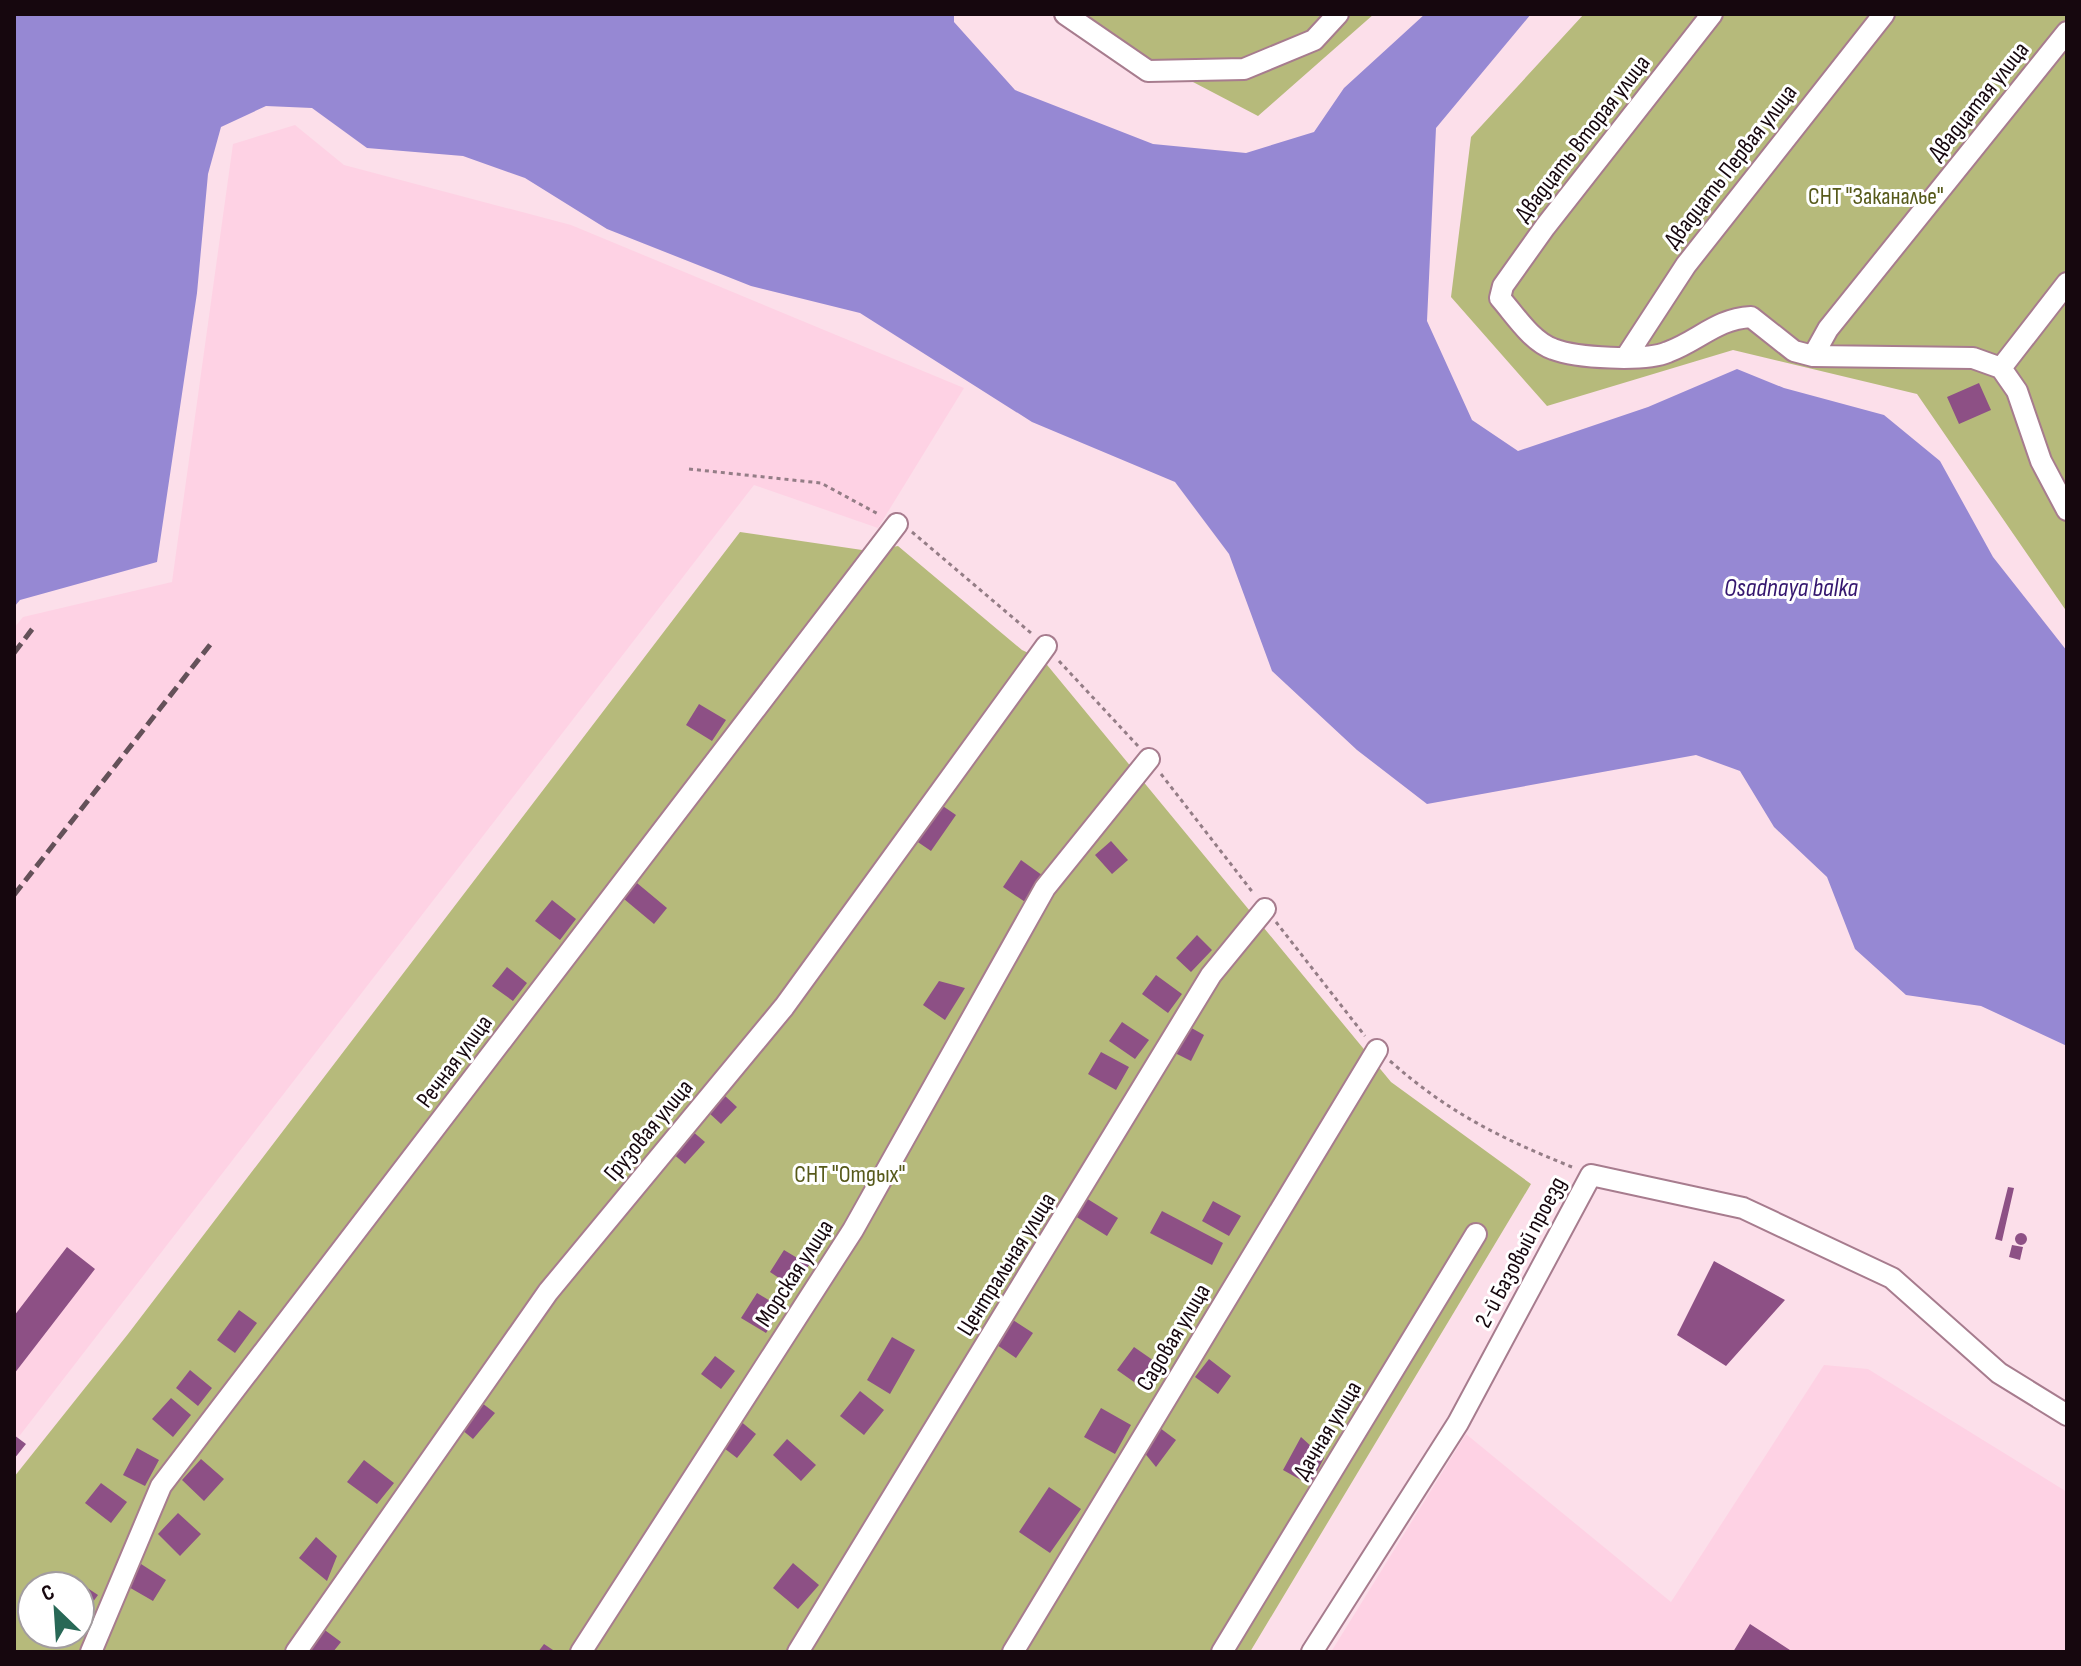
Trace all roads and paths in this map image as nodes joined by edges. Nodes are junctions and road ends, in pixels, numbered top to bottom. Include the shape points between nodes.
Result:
1 (1065, 14) edge
2 (1338, 14) edge
3 (1712, 14) edge
4 (1884, 14) edge
5 (2067, 32) edge
6 (2067, 283) edge
7 (1813, 356) junction
8 (1626, 357) junction
9 (2001, 368) junction
10 (689, 469) dead end
11 (2067, 510) edge
12 (897, 524) junction
13 (1046, 646) junction
14 (1149, 759) junction
15 (1265, 909) junction
16 (1377, 1050) junction
17 (1591, 1175) junction
18 (1476, 1234) dead end
19 (2067, 1415) edge
20 (91, 1652) edge
21 (296, 1652) edge
22 (581, 1652) edge
23 (798, 1652) edge
24 (1013, 1652) edge
25 (1222, 1652) edge
26 (1312, 1652) edge

1 - 2 street via 1148,71 1244,69 1314,40
3 - 8 street, Двадцать Вторая улица via 1503,286 1500,298 1535,338 1552,349
4 - 8 street, Двадцать Первая улица via 1686,265
5 - 7 street, Двадцатая улица via 1828,329
6 - 9 street
7 - 8 street via 1794,351 1751,317 1729,318 1666,354
7 - 9 street via 1973,358
9 - 11 street via 2017,391 2041,461
10 - 12 path via 821,483
12 - 13 path
12 - 20 street, Речная улица via 161,1486
13 - 14 path
13 - 21 street, Грузовая улица via 784,1007 548,1292
14 - 15 path
14 - 22 street, Морская улица via 1045,888 853,1230
15 - 16 path
15 - 23 street, Центральная улица via 1211,975
16 - 17 path via 1420,1088 1495,1136
16 - 24 street, Садовая улица
17 - 19 street, 2-й Базовый проезд via 1743,1208 1892,1278 1999,1373
17 - 26 street, 2-й Базовый проезд via 1458,1423
18 - 25 street, Дачная улица

